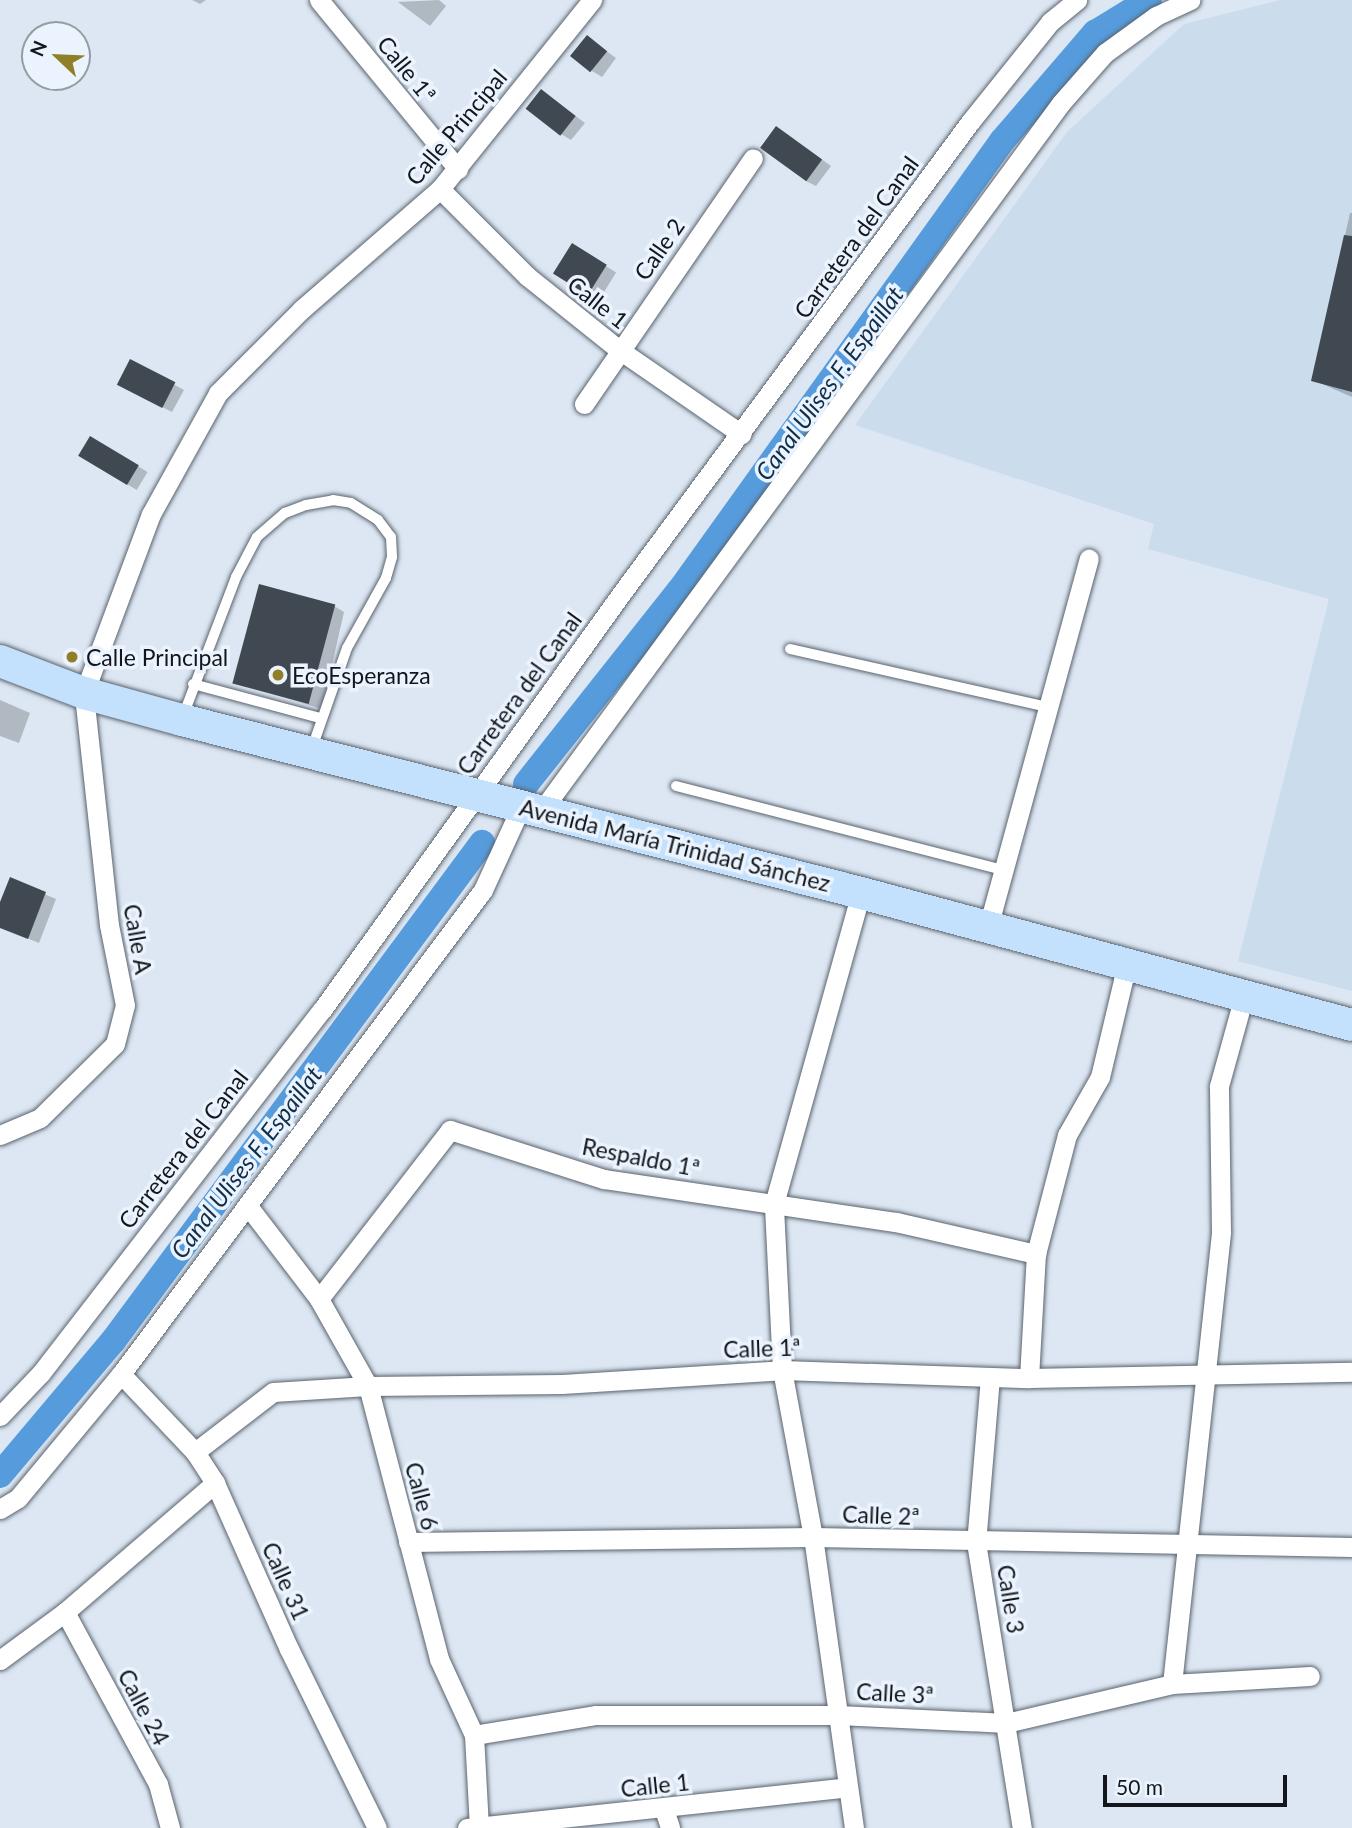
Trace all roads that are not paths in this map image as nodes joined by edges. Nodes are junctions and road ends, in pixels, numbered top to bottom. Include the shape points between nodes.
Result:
1 (320, 0) edge
2 (1077, 0) edge
3 (1190, 0) edge
4 (584, 3) edge
5 (753, 158) dead end
6 (458, 169) junction
7 (440, 189) junction
8 (618, 349) junction
9 (584, 404) dead end
10 (741, 434) junction
11 (1089, 559) dead end
12 (790, 649) dead end
13 (0, 662) edge
14 (193, 684) junction
15 (84, 693) junction
16 (1048, 707) junction
17 (320, 718) junction
18 (182, 720) junction
19 (311, 753) junction
20 (676, 786) dead end
21 (475, 795) junction
22 (532, 807) junction
23 (1003, 870) junction
24 (861, 892) junction
25 (988, 927) junction
26 (1127, 964) junction
27 (1244, 996) junction
28 (1352, 1025) edge
29 (0, 1135) edge
30 (774, 1204) junction
31 (248, 1206) junction
32 (1036, 1254) junction
33 (319, 1299) junction
34 (782, 1370) junction
35 (1352, 1372) edge
36 (121, 1374) junction
37 (1202, 1375) junction
38 (990, 1377) junction
39 (1029, 1378) junction
40 (368, 1386) junction
41 (0, 1416) edge
42 (195, 1452) junction
43 (215, 1483) junction
44 (0, 1509) edge
45 (813, 1537) junction
46 (408, 1542) junction
47 (976, 1542) junction
48 (1188, 1547) junction
49 (1352, 1548) edge
50 (65, 1612) junction
51 (0, 1660) edge
52 (1310, 1676) dead end
53 (1172, 1684) junction
54 (838, 1715) junction
55 (1006, 1723) junction
56 (474, 1735) junction
57 (848, 1787) junction
58 (667, 1819) edge
59 (479, 1827) edge
60 (170, 1828) edge
61 (377, 1828) edge
62 (467, 1828) edge
63 (854, 1828) edge
64 (1022, 1828) edge

1 - 6 street, Calle 1ª
2 - 10 street, Carretera del Canal via 1051,22 970,122
3 - 22 street via 1156,16 1105,53 1061,103
4 - 6 street, Calle Principal
5 - 8 street, Calle 2
6 - 7 street, Calle Principal
7 - 8 street, Calle 1 via 527,276
7 - 15 street, Calle Principal via 302,309 218,393 151,514
8 - 9 street, Calle 2
8 - 10 street, Calle 1
10 - 21 street, Carretera del Canal
11 - 16 street
12 - 16 lane
13 - 15 main road, Avenida María Trinidad Sánchez
14 - 17 lane
14 - 17 lane via 257,537 285,513 306,505 333,500 351,503 378,520 391,537 392,557
14 - 18 lane
15 - 18 main road, Avenida María Trinidad Sánchez
15 - 29 street, Calle A via 109,925 125,1005 115,1044 40,1118
16 - 23 street
17 - 19 lane
18 - 19 main road, Avenida María Trinidad Sánchez
19 - 21 main road, Avenida María Trinidad Sánchez
20 - 23 lane
21 - 22 main road, Avenida María Trinidad Sánchez
21 - 41 street, Carretera del Canal via 322,1010 41,1373
22 - 24 main road, Avenida María Trinidad Sánchez
22 - 31 street via 483,890
23 - 25 street
24 - 25 main road, Avenida María Trinidad Sánchez
24 - 30 street
25 - 26 main road, Avenida María Trinidad Sánchez
26 - 27 main road, Avenida María Trinidad Sánchez
26 - 32 street via 1100,1077 1067,1135
27 - 28 main road, Avenida María Trinidad Sánchez
27 - 37 street via 1219,1086 1221,1232
30 - 32 street, Respaldo 1ª via 896,1222
30 - 33 street, Respaldo 1ª via 604,1179 450,1130
30 - 34 street
31 - 33 street, Calle 6
31 - 36 street
32 - 39 street
33 - 40 street, Calle 6
34 - 38 street, Calle 1ª
34 - 40 street, Calle 1ª via 562,1384
34 - 45 street
35 - 37 street, Calle 1ª
36 - 42 street, Calle 31
36 - 44 street via 18,1498
37 - 39 street, Calle 1ª
37 - 48 street
38 - 39 street, Calle 1ª
38 - 47 street, Calle 3
40 - 42 street, Calle 1ª via 272,1392
40 - 46 street, Calle 6
42 - 43 street, Calle 31
43 - 50 street
43 - 61 street, Calle 31 via 289,1649
45 - 46 street, Calle 2ª
45 - 47 street, Calle 2ª
45 - 54 street
46 - 56 street, Calle 6 via 439,1658
47 - 48 street, Calle 2ª
47 - 55 street, Calle 3
48 - 49 street, Calle 2ª
48 - 53 street
50 - 51 street
50 - 60 street, Calle 24 via 158,1784
52 - 53 street, Calle 3ª
53 - 55 street, Calle 3ª
54 - 55 street, Calle 3ª
54 - 56 street, Calle 3ª via 596,1715
54 - 57 street
55 - 64 street, Calle 3
56 - 59 street, Calle 6
57 - 58 street, Calle 1
57 - 63 street
58 - 59 street, Calle 1
59 - 62 street, Calle 1

